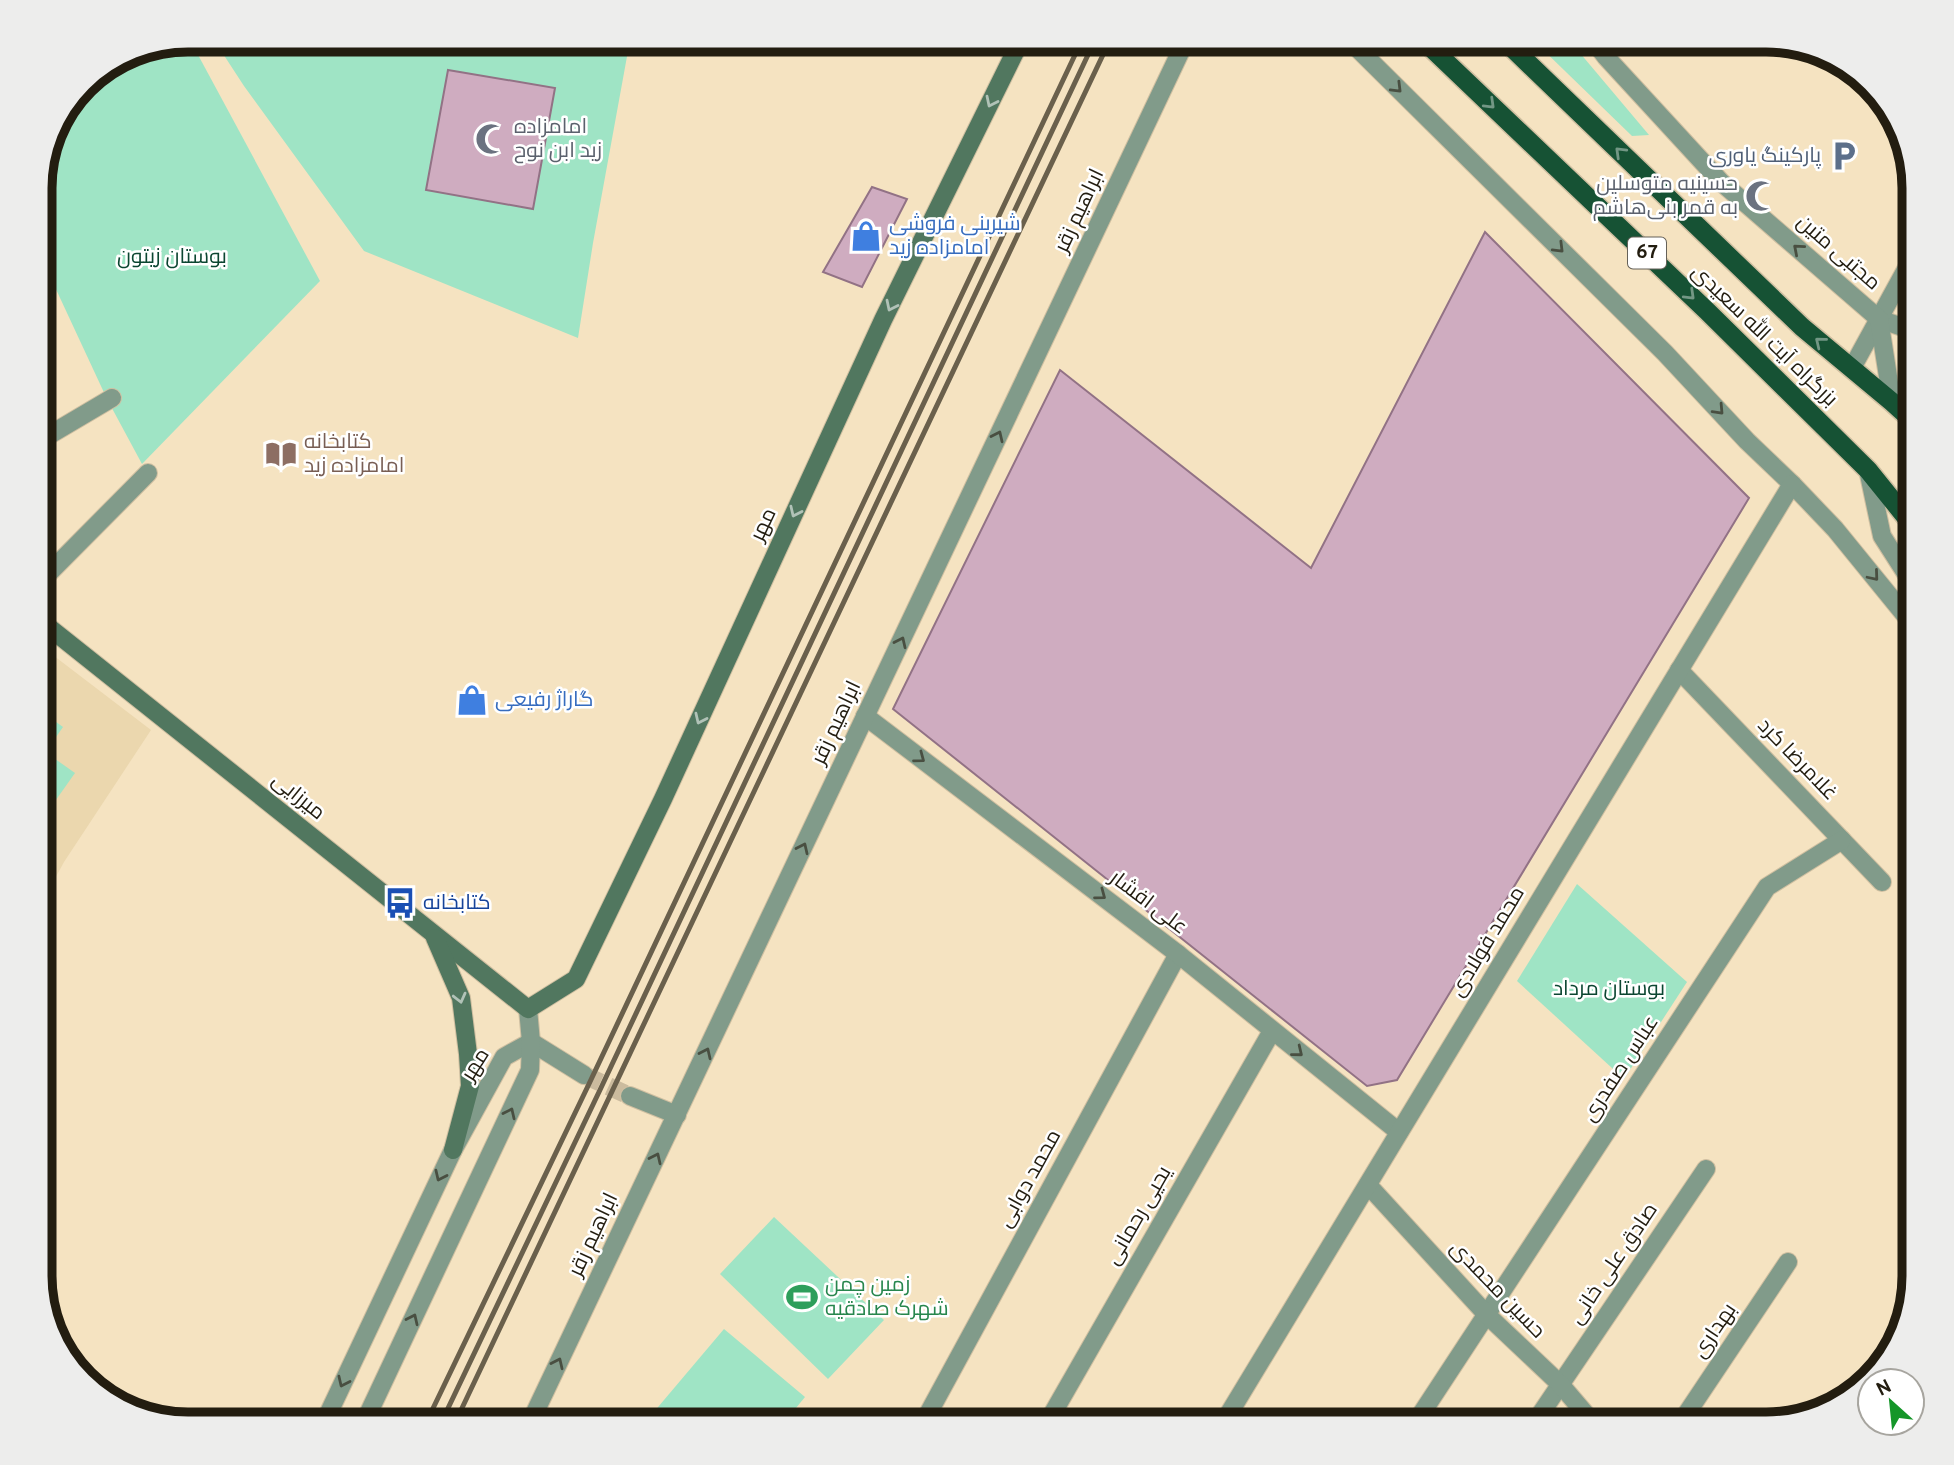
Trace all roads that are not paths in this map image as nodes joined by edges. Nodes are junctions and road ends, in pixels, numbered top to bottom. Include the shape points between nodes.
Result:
1 (1015, 52) edge
2 (1180, 52) edge
3 (1361, 52) edge
4 (1436, 52) edge
5 (1516, 52) edge
6 (1602, 52) edge
7 (1902, 277) edge
8 (1879, 319) junction
9 (1902, 327) edge
10 (1852, 368) junction
11 (112, 398) dead end
12 (1892, 401) junction
13 (1902, 408) edge
14 (1902, 411) edge
15 (53, 433) edge
16 (1868, 470) junction
17 (148, 473) dead end
18 (1792, 484) junction
19 (1902, 500) edge
20 (1902, 512) edge
21 (1902, 567) edge
22 (53, 569) edge
23 (1902, 611) edge
24 (53, 631) edge
25 (1679, 670) junction
26 (865, 716) junction
27 (1842, 840) junction
28 (1882, 882) dead end
29 (434, 935) junction
30 (1178, 954) junction
31 (528, 1009) junction
32 (1272, 1031) junction
33 (531, 1042) junction
34 (584, 1075) tunnel mouth
35 (630, 1096) tunnel mouth
36 (677, 1115) junction
37 (1399, 1132) junction
38 (453, 1150) junction
39 (1706, 1169) dead end
40 (1367, 1185) junction
41 (1788, 1262) dead end
42 (1487, 1315) junction
43 (1560, 1384) junction
44 (329, 1412) edge
45 (369, 1412) edge
46 (535, 1412) edge
47 (929, 1412) edge
48 (1053, 1412) edge
49 (1230, 1412) edge
50 (1422, 1412) edge
51 (1542, 1412) edge
52 (1584, 1412) edge
53 (1688, 1412) edge

1 -> 31 main road, مهر via 883,320 576,979
26 -> 2 street, ابراهیم زقر
3 -> 18 street
4 -> 16 highway, بزرگراه آیت الله سعیدی / 67
10 -> 5 highway, بزرگراه آیت الله سعیدی / 67 via 1802,327
8 -> 6 street, مجتبی متین via 1721,182
7 - 8 street
8 - 9 street
8 - 10 street
8 - 12 street, مجتبی متین
10 - 12 highway, بزرگراه آیت الله سعیدی / 67
11 - 15 street
12 - 13 highway
12 - 14 highway
16 - 19 highway
16 - 20 highway, بزرگراه آیت الله سعیدی / 67
16 - 21 street via 1882,536
17 - 22 street
18 -> 23 street
18 - 25 street, محمد فولادی
24 - 29 main road, میرزایی
25 - 27 street, غلامرضا کرد
25 - 37 street, محمد فولادی
26 -> 30 street, علی افشار
36 -> 26 street, ابراهیم زقر
27 - 28 street, غلامرضا کرد
27 - 42 street, عباس صفدری via 1767,887
29 - 31 main road, میرزایی
29 -> 38 main road via 461,998 468,1054 470,1086
30 - 32 street, علی افشار
30 - 47 street, محمد دوابی
31 - 33 street
32 -> 37 street, علی افشار
32 - 48 street, یحیی رحمانی
33 - 34 street
33 - 38 street, مهر via 504,1057
45 -> 33 street via 530,1070
35 - 36 street
46 -> 36 street, ابراهیم زقر
37 - 40 street, محمد فولادی
38 -> 44 street, مهر
39 - 43 street, صادق علی خانی
40 - 42 street, حسین محمدی
40 - 49 street, محمد فولادی
41 - 53 street, بهداری
42 - 43 street, حسین محمدی
42 - 50 street, عباس صفدری
43 - 51 street, صادق علی خانی
43 - 52 street, حسین محمدی

